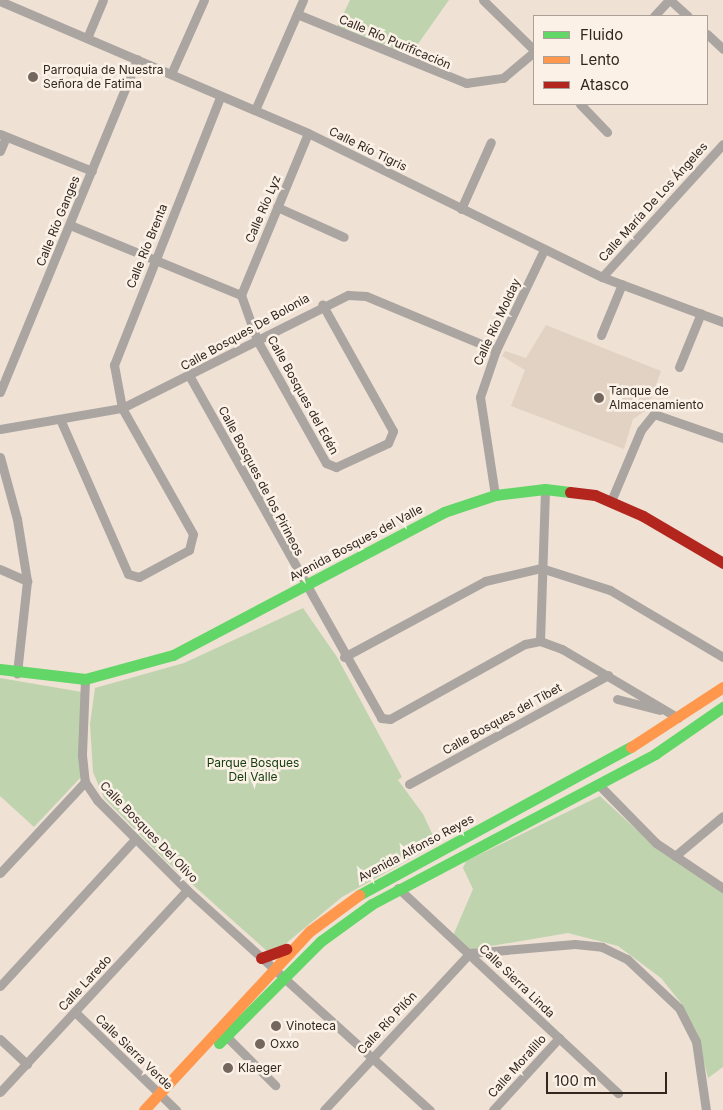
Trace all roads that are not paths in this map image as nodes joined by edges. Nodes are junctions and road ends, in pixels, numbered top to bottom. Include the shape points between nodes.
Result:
1 (103, 0) edge
2 (204, 0) edge
3 (304, 0) edge
4 (670, 0) edge
5 (2, 1) edge
6 (486, 1) edge
7 (297, 14) junction
8 (655, 15) edge
9 (687, 15) edge
10 (708, 35) edge
11 (87, 38) junction
12 (723, 49) edge
13 (533, 50) edge
14 (533, 52) edge
15 (137, 59) junction
16 (171, 74) junction
17 (220, 96) junction
18 (581, 105) edge
19 (255, 110) junction
20 (607, 132) dead end
21 (308, 133) junction
22 (3, 135) edge
23 (491, 142) dead end
24 (723, 144) edge
25 (0, 151) edge
26 (92, 172) junction
27 (277, 207) junction
28 (460, 209) junction
29 (70, 225) junction
30 (344, 237) dead end
31 (544, 250) junction
32 (156, 260) junction
33 (602, 276) junction
34 (622, 284) junction
35 (241, 295) junction
36 (322, 304) junction
37 (701, 313) junction
38 (723, 322) edge
39 (601, 335) dead end
40 (257, 340) junction
41 (496, 350) junction
42 (679, 367) dead end
43 (190, 377) junction
44 (0, 392) edge
45 (122, 408) junction
46 (60, 419) junction
47 (0, 429) edge
48 (723, 438) edge
49 (0, 457) edge
50 (3, 483) edge
51 (545, 489) junction
52 (495, 495) junction
53 (611, 501) junction
54 (723, 563) edge
55 (540, 568) junction
56 (0, 569) edge
57 (27, 581) junction
58 (304, 586) junction
59 (540, 641) junction
60 (344, 657) junction
61 (723, 657) edge
62 (0, 669) edge
63 (18, 673) junction
64 (608, 675) junction
65 (85, 678) junction
66 (723, 686) edge
67 (617, 699) dead end
68 (723, 707) edge
69 (668, 712) junction
70 (678, 718) junction
71 (85, 782) junction
72 (409, 784) dead end
73 (598, 784) junction
74 (723, 816) edge
75 (135, 839) junction
76 (674, 856) junction
77 (0, 873) edge
78 (398, 888) junction
79 (723, 888) edge
80 (188, 890) junction
81 (310, 931) junction
82 (470, 954) junction
83 (261, 958) junction
84 (278, 973) junction
85 (0, 986) edge
86 (76, 1012) junction
87 (222, 1032) junction
88 (559, 1038) junction
89 (0, 1039) edge
90 (372, 1056) junction
91 (27, 1064) junction
92 (275, 1085) dead end
93 (0, 1092) edge
94 (618, 1093) dead end
95 (162, 1097) junction
96 (144, 1110) edge
97 (155, 1110) edge
98 (176, 1110) edge
99 (324, 1110) edge
100 (430, 1110) edge
101 (493, 1110) edge
102 (706, 1110) edge

1 - 11 street
2 - 16 street
3 - 7 street
4 - 8 street
4 - 9 street
5 - 11 street, Calle Río Tigris
6 - 13 street
7 - 14 street, Calle Río Purificación via 466,83 503,78
7 - 19 street
10 - 12 street
11 - 15 street, Calle Río Tigris
15 - 16 street, Calle Río Tigris
15 - 26 street, Calle Río Ganges
16 - 17 street, Calle Río Tigris
17 - 19 street, Calle Río Tigris
17 - 32 street, Calle Río Brenta
18 - 20 street
19 - 21 street, Calle Río Tigris
21 - 27 street, Calle Río Lyz
21 - 28 street, Calle Río Tigris
22 - 25 street
22 - 26 street
23 - 28 street
24 - 33 street, Calle María De Los Ángeles
26 - 29 street, Calle Río Ganges
27 - 30 street
27 - 35 street, Calle Río Lyz
28 - 31 street, Calle Río Tigris
29 - 32 street
29 - 44 street, Calle Río Ganges
31 - 33 street, Calle Río Tigris
31 - 41 street, Calle Río Molday
32 - 35 street
32 - 45 street, Calle Río Brenta via 114,358
33 - 34 street, Calle Río Tigris
34 - 37 street, Calle Río Tigris
34 - 39 street
35 - 40 street, Calle Bosques del Edén
36 - 40 street, Calle Bosques De Bolonia
36 - 40 street, Calle Bosques del Edén via 392,428 388,443 340,466 329,466
36 - 41 street, Calle Bosques De Bolonia via 348,294 366,296
37 - 38 street, Calle Río Tigris
37 - 42 street
40 - 43 street, Calle Bosques De Bolonia
41 - 52 street, Calle Río Molday via 480,397
43 - 45 street, Calle Bosques De Bolonia
43 - 58 street, Calle Bosques de los Pirineos
45 - 46 street, Calle Bosques De Bolonia
45 - 46 street, Calle Río Brenta via 194,538 189,550 139,577 126,570
46 - 47 street, Calle Bosques De Bolonia
48 - 53 street via 660,414 644,423
49 - 50 street
50 - 57 street
51 - 52 main road, Avenida Bosques del Valle
51 - 53 main road, Avenida Bosques del Valle
51 - 55 street
52 - 58 main road, Avenida Bosques del Valle via 444,512
53 - 54 main road, Avenida Bosques del Valle
55 - 59 street
55 - 60 street via 485,582
55 - 61 street via 610,590
56 - 57 street
57 - 63 street
58 - 60 street, Calle Bosques de los Pirineos
58 - 65 main road, Avenida Bosques del Valle via 173,655
59 - 60 street, Calle Bosques de los Pirineos via 525,644 390,720 377,716
59 - 64 street
62 - 63 main road, Avenida Bosques del Valle
63 - 65 main road, Avenida Bosques del Valle
64 - 69 street
64 - 72 street, Calle Bosques del Tíbet
65 - 71 street, Calle Bosques Del Olivo via 82,755
66 - 70 main road, Avenida Alfonso Reyes
67 - 69 street
68 - 73 main road, Avenida Alfonso Reyes via 654,754
69 - 70 street
70 - 81 main road, Avenida Alfonso Reyes via 602,766 388,877
71 - 75 street, Calle Bosques Del Olivo
71 - 77 street
73 - 76 street via 630,820
73 - 78 main road, Avenida Alfonso Reyes
74 - 76 street
75 - 80 street, Calle Bosques Del Olivo
75 - 85 street
76 - 79 street
78 - 82 street, Calle Sierra Linda
78 - 84 main road, Avenida Alfonso Reyes
80 - 83 street, Calle Bosques Del Olivo
80 - 86 street, Calle Laredo
81 - 83 main road via 275,957
81 - 84 main road, Avenida Alfonso Reyes
82 - 88 street, Calle Sierra Linda
82 - 90 street, Calle Río Pilón
82 - 102 street via 575,944 602,947 628,959 668,994 690,1025
83 - 84 street, Calle Bosques Del Olivo
84 - 87 main road, Avenida Alfonso Reyes
84 - 90 street, Calle Bosques Del Olivo
86 - 91 street, Calle Laredo
86 - 95 street, Calle Sierra Verde
87 - 92 street
87 - 95 main road, Avenida Alfonso Reyes
88 - 94 street, Calle Sierra Linda
88 - 101 street, Calle Moralillo
89 - 91 street
90 - 99 street, Calle Río Pilón
90 - 100 street, Calle Bosques Del Olivo
91 - 93 street, Calle Laredo
95 - 96 main road, Avenida Alfonso Reyes
95 - 97 main road, Avenida Alfonso Reyes
95 - 98 street, Calle Sierra Verde

